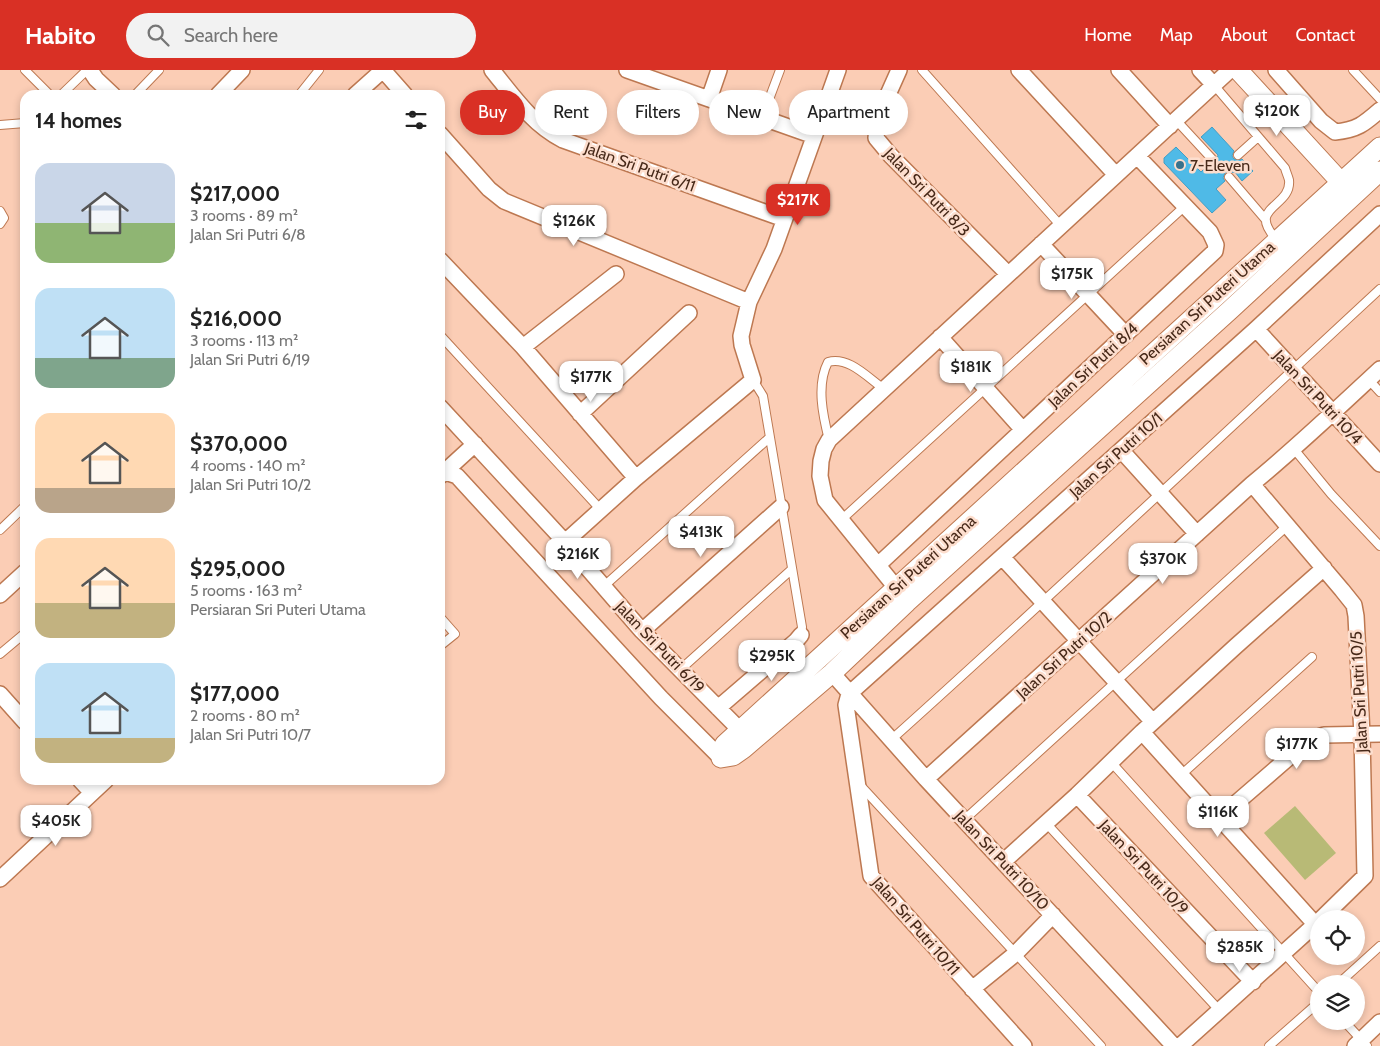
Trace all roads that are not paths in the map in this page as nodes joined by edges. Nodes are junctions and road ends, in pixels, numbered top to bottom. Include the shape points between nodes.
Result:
1 (24, 70) edge
2 (89, 70) edge
3 (159, 70) edge
4 (242, 70) edge
5 (319, 70) edge
6 (383, 70) edge
7 (492, 70) edge
8 (627, 70) edge
9 (719, 70) edge
10 (780, 70) edge
11 (838, 70) edge
12 (898, 70) edge
13 (922, 70) edge
14 (1019, 70) edge
15 (1119, 70) edge
16 (1200, 70) edge
17 (1230, 70) edge
18 (1238, 70) edge
19 (1276, 70) edge
20 (1353, 70) edge
21 (1214, 84) junction
22 (45, 90) edge
23 (67, 90) edge
24 (108, 90) edge
25 (140, 90) edge
26 (223, 90) edge
27 (303, 90) edge
28 (361, 90) edge
29 (401, 90) edge
30 (712, 90) edge
31 (772, 90) edge
32 (709, 99) edge
33 (1380, 99) edge
34 (1380, 110) edge
35 (20, 123) edge
36 (1173, 123) junction
37 (779, 124) edge
38 (0, 125) edge
39 (814, 136) junction
40 (1258, 138) junction
41 (445, 140) edge
42 (1380, 147) edge
43 (1238, 155) dead end
44 (1137, 156) junction
45 (1213, 160) dead end
46 (1380, 171) edge
47 (1116, 175) junction
48 (1229, 177) dead end
49 (1346, 188) junction
50 (1185, 206) junction
51 (0, 211) edge
52 (1380, 214) edge
53 (784, 219) junction
54 (1265, 219) junction
55 (0, 224) edge
56 (1060, 226) junction
57 (1277, 240) junction
58 (1042, 244) junction
59 (445, 265) edge
60 (616, 274) dead end
61 (1008, 274) junction
62 (1380, 289) edge
63 (1087, 294) junction
64 (749, 302) junction
65 (689, 313) dead end
66 (1256, 329) junction
67 (1126, 335) junction
68 (940, 337) junction
69 (445, 340) edge
70 (523, 347) junction
71 (1292, 370) junction
72 (1374, 374) edge
73 (753, 380) junction
74 (986, 387) junction
75 (884, 389) junction
76 (1380, 392) edge
77 (445, 412) edge
78 (1331, 412) junction
79 (580, 414) junction
80 (1023, 430) junction
81 (769, 438) junction
82 (829, 440) junction
83 (476, 444) junction
84 (1294, 449) junction
85 (1121, 450) junction
86 (1380, 464) edge
87 (445, 471) edge
88 (445, 474) edge
89 (636, 478) junction
90 (1252, 484) junction
91 (1160, 493) junction
92 (781, 507) junction
93 (601, 510) junction
94 (20, 511) edge
95 (840, 521) junction
96 (1287, 526) junction
97 (0, 530) edge
98 (1197, 534) junction
99 (565, 542) junction
100 (1380, 546) edge
101 (1002, 557) junction
102 (878, 565) junction
103 (1324, 568) junction
104 (791, 570) junction
105 (20, 577) edge
106 (603, 587) junction
107 (901, 595) junction
108 (0, 596) edge
109 (1045, 602) junction
110 (445, 623) edge
111 (642, 631) junction
112 (801, 635) joint
113 (20, 637) edge
114 (1080, 640) junction
115 (445, 642) edge
116 (0, 654) edge
117 (1312, 657) dead end
118 (681, 669) junction
119 (832, 673) junction
120 (1116, 681) junction
121 (0, 694) edge
122 (849, 694) junction
123 (718, 708) junction
124 (20, 712) edge
125 (1148, 727) junction
126 (740, 730) junction
127 (1362, 734) junction
128 (1380, 734) edge
129 (892, 739) junction
130 (721, 758) junction
131 (1110, 762) junction
132 (1181, 775) junction
133 (926, 779) junction
134 (857, 781) junction
135 (85, 785) edge
136 (101, 785) edge
137 (92, 793) junction
138 (1077, 795) junction
139 (1220, 817) junction
140 (964, 820) junction
141 (1046, 823) junction
142 (1004, 861) junction
143 (0, 879) edge
144 (1330, 910) edge
145 (1310, 912) edge
146 (1053, 914) junction
147 (1310, 929) edge
148 (1380, 946) edge
149 (1284, 953) junction
150 (1015, 954) junction
151 (1348, 975) edge
152 (1253, 982) junction
153 (1310, 982) edge
154 (972, 989) junction
155 (1310, 1010) edge
156 (1220, 1011) junction
157 (1380, 1022) edge
158 (1351, 1030) edge
159 (1361, 1044) edge
160 (1024, 1046) edge
161 (1100, 1046) edge
162 (1174, 1046) edge
163 (1180, 1046) edge
164 (1269, 1046) edge

1 - 22 lane
2 - 23 lane
2 - 24 street
3 - 25 lane
4 - 26 street
5 - 27 lane
6 - 28 street
6 - 29 street
7 - 53 street, Jalan Sri Putri 6/11 via 533,120 562,140
8 - 32 street
9 - 30 street
10 - 31 lane
11 - 39 street
12 - 61 street, Jalan Sri Putri 8/3 via 878,117 876,138
13 - 56 lane
14 - 47 street
15 - 36 street
16 - 21 street
17 - 21 street
18 - 49 street
19 - 34 street via 1321,121 1335,132 1351,131 1365,124
20 - 33 lane
21 - 36 street
21 - 40 lane
35 - 38 lane
36 - 44 street
36 - 45 lane
37 - 39 street
39 - 53 street
40 - 43 lane
40 - 54 lane via 1285,168 1289,182 1285,195 1268,211
41 - 64 street via 504,201
42 - 49 street, Persiaran Sri Puteri Utama
44 - 47 street
44 - 50 street, Jalan Sri Putri 8/4
46 - 49 street, Persiaran Sri Puteri Utama
47 - 56 street
48 - 54 lane
49 - 57 street, Persiaran Sri Puteri Utama
49 - 107 street, Persiaran Sri Puteri Utama via 1230,310
50 - 63 lane
50 - 67 street, Jalan Sri Putri 8/4 via 1214,238 1215,252
51 - 55 lane via 4,218
52 - 66 street, Jalan Sri Putri 10/1
53 - 64 street
54 - 57 lane via 1267,230
56 - 58 street
57 - 107 street, Persiaran Sri Puteri Utama
58 - 61 street
58 - 63 street
59 - 70 street
60 - 70 street
61 - 68 street
62 - 71 lane
63 - 67 street
63 - 74 lane
64 - 73 street via 740,336
65 - 79 street
66 - 71 street, Jalan Sri Putri 10/4
66 - 85 street, Jalan Sri Putri 10/1
67 - 80 street, Jalan Sri Putri 8/4
68 - 74 street
68 - 75 street
69 - 93 lane
70 - 79 street
71 - 78 street, Jalan Sri Putri 10/4
71 - 91 lane
72 - 76 lane
72 - 78 street, Jalan Sri Putri 10/2
73 - 81 lane via 763,396
73 - 89 street
74 - 80 street
74 - 95 lane
75 - 82 street
75 - 82 lane via 849,363 828,362 823,375 822,396
77 - 83 street, Jalan Sri Putri 6/19
78 - 84 street, Jalan Sri Putri 10/2
78 - 86 street, Jalan Sri Putri 10/4
79 - 89 street
80 - 102 street, Jalan Sri Putri 8/4
81 - 92 lane
81 - 106 lane
82 - 95 street via 821,461 822,487 824,500
83 - 87 street
83 - 99 street, Jalan Sri Putri 6/19
84 - 90 street, Jalan Sri Putri 10/2
84 - 100 lane
85 - 91 street
85 - 101 street, Jalan Sri Putri 10/1
88 - 130 street via 457,476 661,698
89 - 93 street
90 - 96 street, Jalan Sri Putri 10/5
90 - 98 street, Jalan Sri Putri 10/2
91 - 98 street
91 - 109 lane
92 - 104 lane
92 - 111 street
93 - 99 street
94 - 97 lane
95 - 102 street
96 - 103 street, Jalan Sri Putri 10/5
96 - 120 lane
98 - 114 street, Jalan Sri Putri 10/2
99 - 106 street, Jalan Sri Putri 6/19
101 - 109 street
101 - 122 street, Jalan Sri Putri 10/1
102 - 107 street
103 - 125 street
103 - 127 street, Jalan Sri Putri 10/5 via 1354,605
104 - 112 lane
104 - 118 lane
105 - 108 street
106 - 111 street, Jalan Sri Putri 6/19
107 - 119 street, Persiaran Sri Puteri Utama
107 - 126 street, Persiaran Sri Puteri Utama
109 - 114 street
109 - 129 lane
110 - 115 lane via 455,634
111 - 118 street, Jalan Sri Putri 6/19
112 - 123 street
113 - 116 lane
114 - 120 street
114 - 133 street, Jalan Sri Putri 10/2
117 - 132 lane
118 - 123 street, Jalan Sri Putri 6/19
119 - 122 street, Jalan Sri Putri 10/10
119 - 130 street, Persiaran Sri Puteri Utama via 743,749 733,756
120 - 125 street
120 - 140 lane
121 - 124 street
122 - 129 street, Jalan Sri Putri 10/10
122 - 134 street, Jalan Sri Putri 10/11 via 846,705
123 - 126 street, Jalan Sri Putri 6/19
125 - 131 street
125 - 132 street
126 - 130 street, Persiaran Sri Puteri Utama via 722,749
127 - 128 street
127 - 139 street via 1324,735 1310,740
127 - 144 street, Jalan Sri Putri 10/5 via 1365,876
129 - 133 street, Jalan Sri Putri 10/10
131 - 138 street
131 - 149 lane
132 - 139 street
133 - 140 street, Jalan Sri Putri 10/10
134 - 150 lane
134 - 154 street, Jalan Sri Putri 10/11 via 871,876
135 - 137 street
136 - 137 street
137 - 143 street
138 - 141 street
138 - 152 street, Jalan Sri Putri 10/9
139 - 145 street
140 - 142 street, Jalan Sri Putri 10/10
141 - 142 street
141 - 156 lane
142 - 146 street, Jalan Sri Putri 10/10
146 - 150 street
146 - 162 street, Jalan Sri Putri 10/10
147 - 149 street, Jalan Sri Putri 10/5
148 - 151 lane
149 - 152 street, Jalan Sri Putri 10/5
149 - 153 lane
150 - 154 street
150 - 161 lane
152 - 156 street, Jalan Sri Putri 10/5
154 - 160 street, Jalan Sri Putri 10/11
155 - 164 lane
156 - 163 street, Jalan Sri Putri 10/5
157 - 159 street
158 - 159 lane

